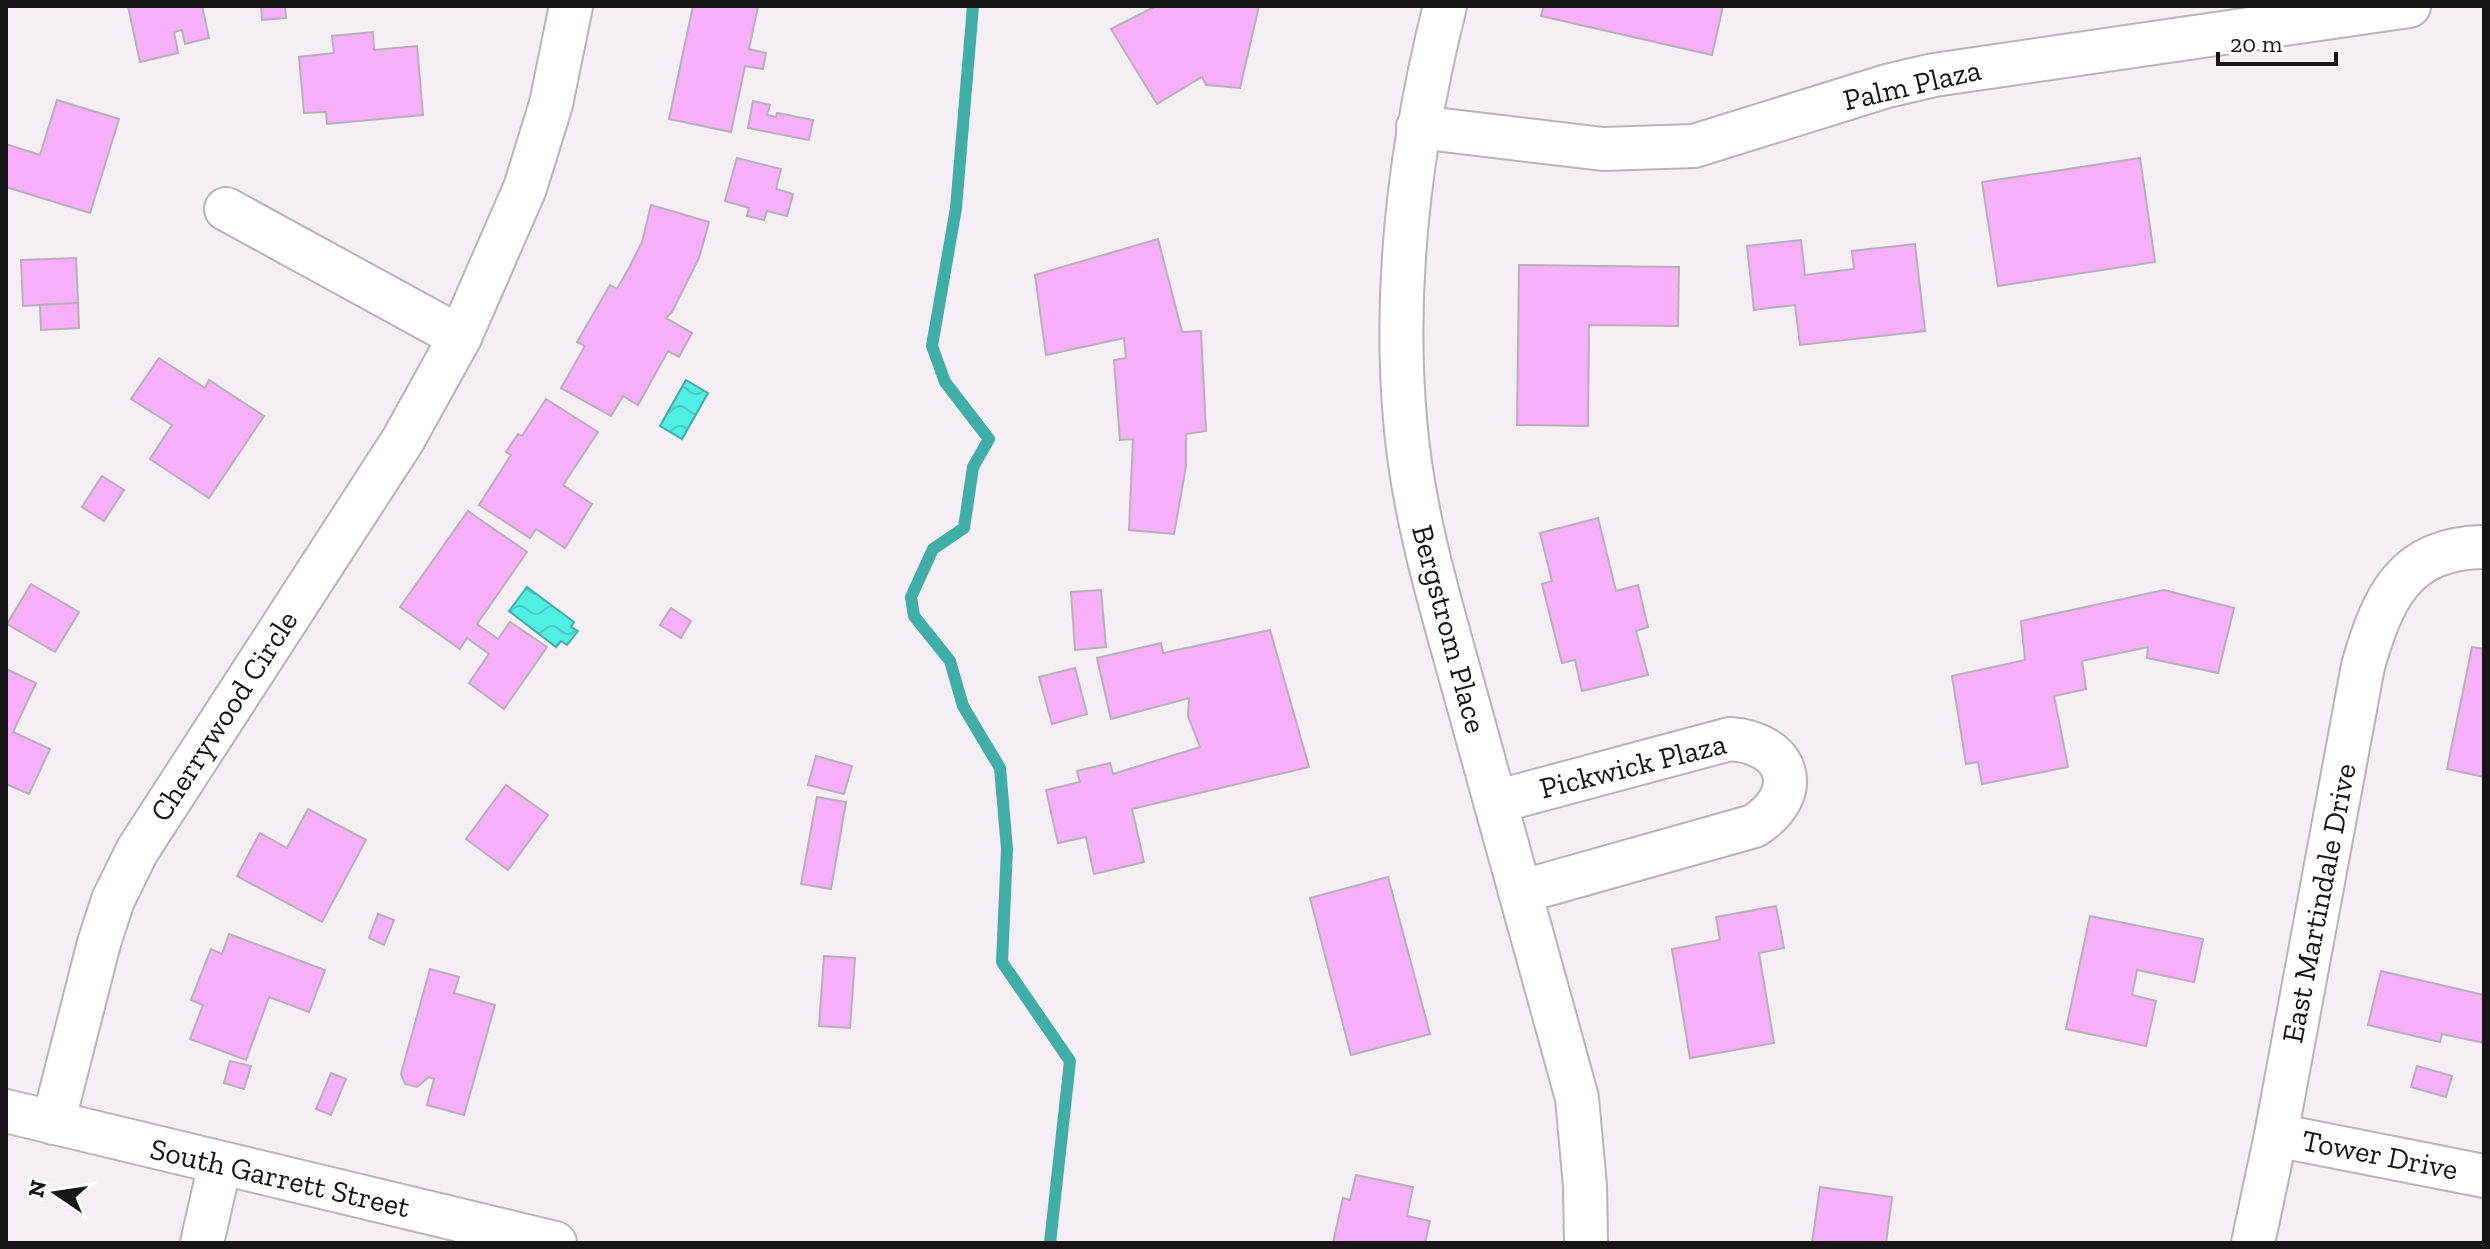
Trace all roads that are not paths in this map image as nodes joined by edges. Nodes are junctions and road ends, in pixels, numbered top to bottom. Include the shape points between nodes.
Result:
1 (571, 6) edge
2 (1445, 6) edge
3 (2409, 6) edge
4 (1418, 127) junction
5 (226, 209) dead end
6 (460, 337) junction
7 (2484, 547) edge
8 (1495, 802) junction
9 (1520, 892) junction
10 (6, 1111) edge
11 (53, 1123) junction
12 (2276, 1135) junction
13 (220, 1164) junction
14 (2484, 1176) edge
15 (202, 1243) edge
16 (555, 1243) edge
17 (1586, 1243) edge
18 (2253, 1243) edge

1 - 6 street, Cherrywood Circle via 551,104 525,188
2 - 4 street, Bergstrom Place
3 - 4 street, Palm Plaza via 1934,75 1694,146 1603,149
4 - 8 street, Bergstrom Place via 1403,267 1405,422 1420,526
5 - 6 street
6 - 11 street, Cherrywood Circle via 403,440 137,851 99,943
7 - 12 street, East Martindale Drive via 2433,554 2386,600 2363,666
8 - 9 street, Bergstrom Place
8 - 9 street, Pickwick Plaza via 1730,739 1763,746 1776,756 1783,773 1780,806 1754,826
9 - 17 street, Bergstrom Place via 1577,1098
10 - 11 street, South Garrett Street
11 - 13 street, South Garrett Street
12 - 14 street, Tower Drive
12 - 18 street, East Martindale Drive
13 - 15 street
13 - 16 street, South Garrett Street

